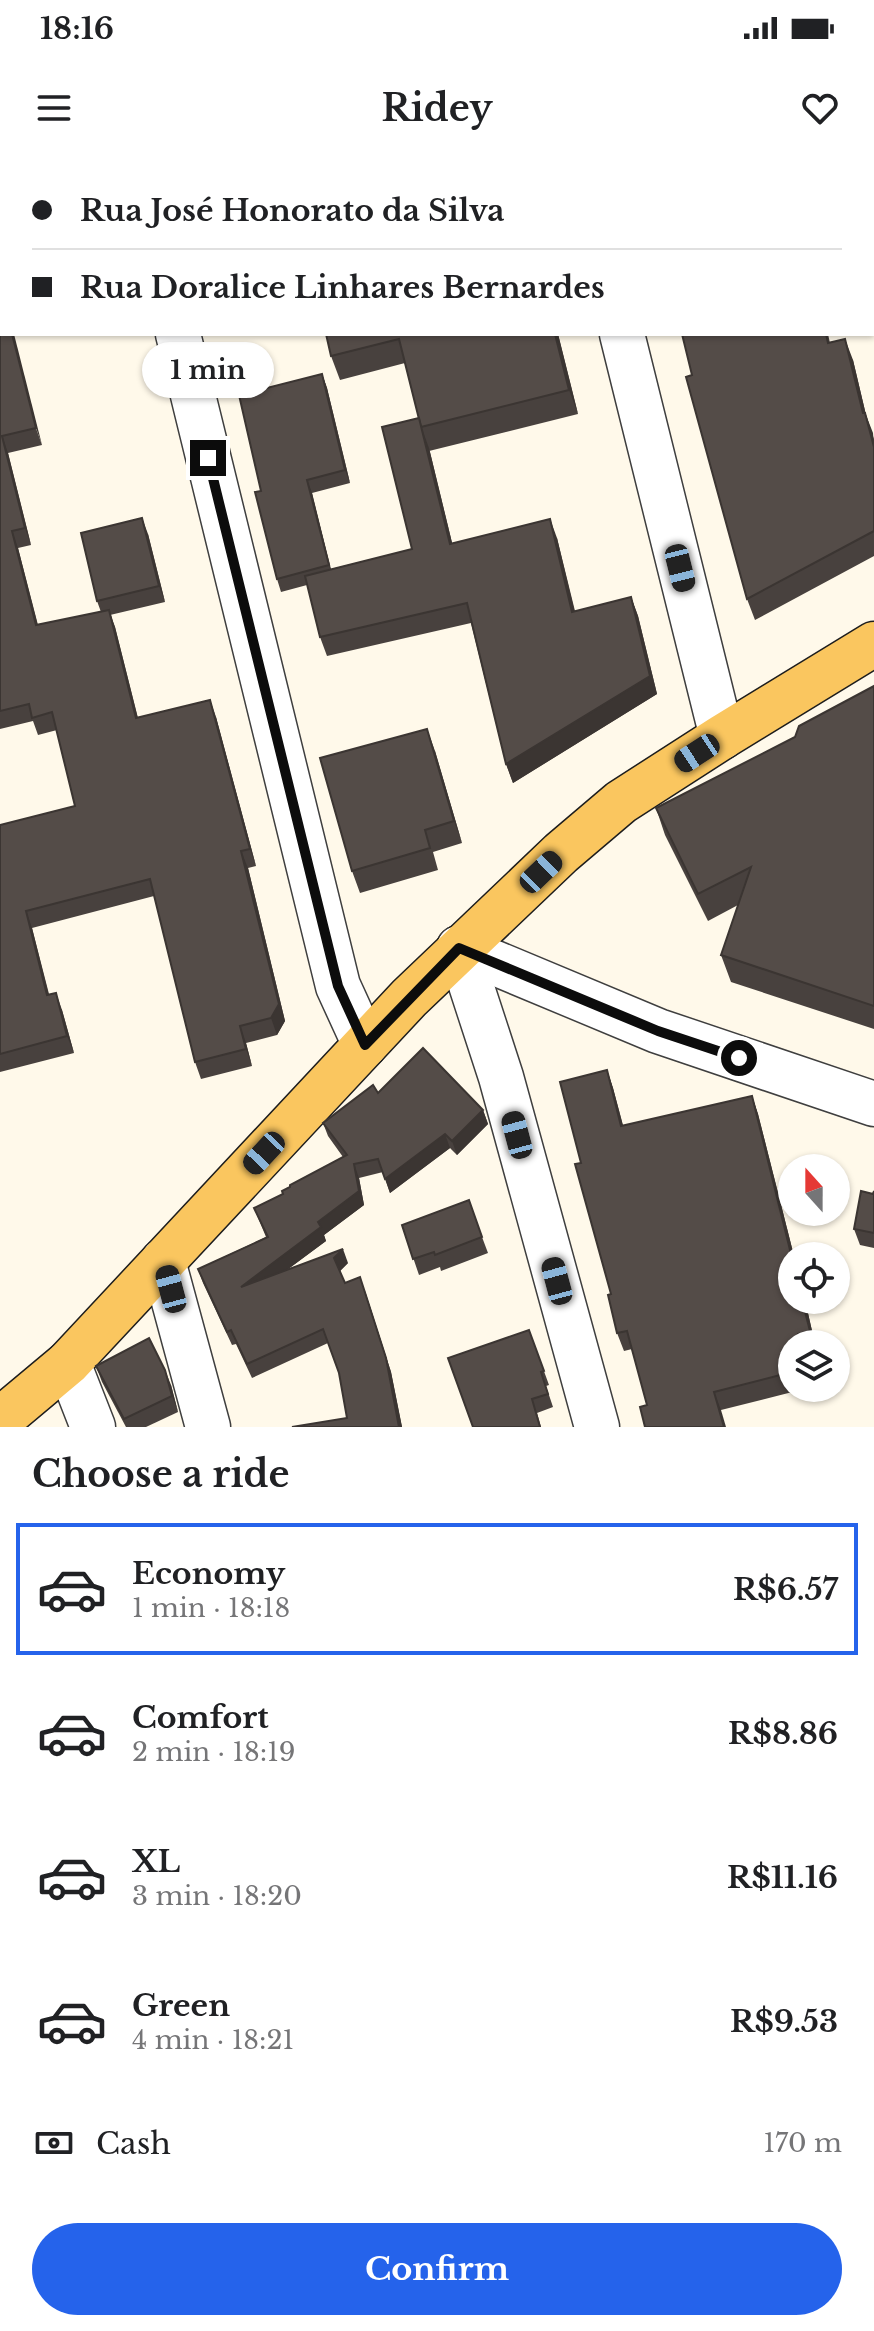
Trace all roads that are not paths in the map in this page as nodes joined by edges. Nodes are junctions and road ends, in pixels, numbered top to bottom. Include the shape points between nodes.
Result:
1 (178, 336) edge
2 (622, 336) edge
3 (874, 644) edge
4 (722, 737) junction
5 (459, 948) junction
6 (365, 1045) junction
7 (874, 1104) edge
8 (163, 1261) junction
9 (68, 1363) junction
10 (1, 1417) edge
11 (93, 1427) edge
12 (208, 1427) edge
13 (597, 1427) edge

1 - 6 street via 338,986
2 - 4 street
3 - 4 main road
4 - 5 main road via 621,802
5 - 6 main road
5 - 7 street via 658,1031
5 - 13 street via 501,1077
6 - 8 main road
8 - 9 main road
8 - 12 street
9 - 10 main road
9 - 11 street

